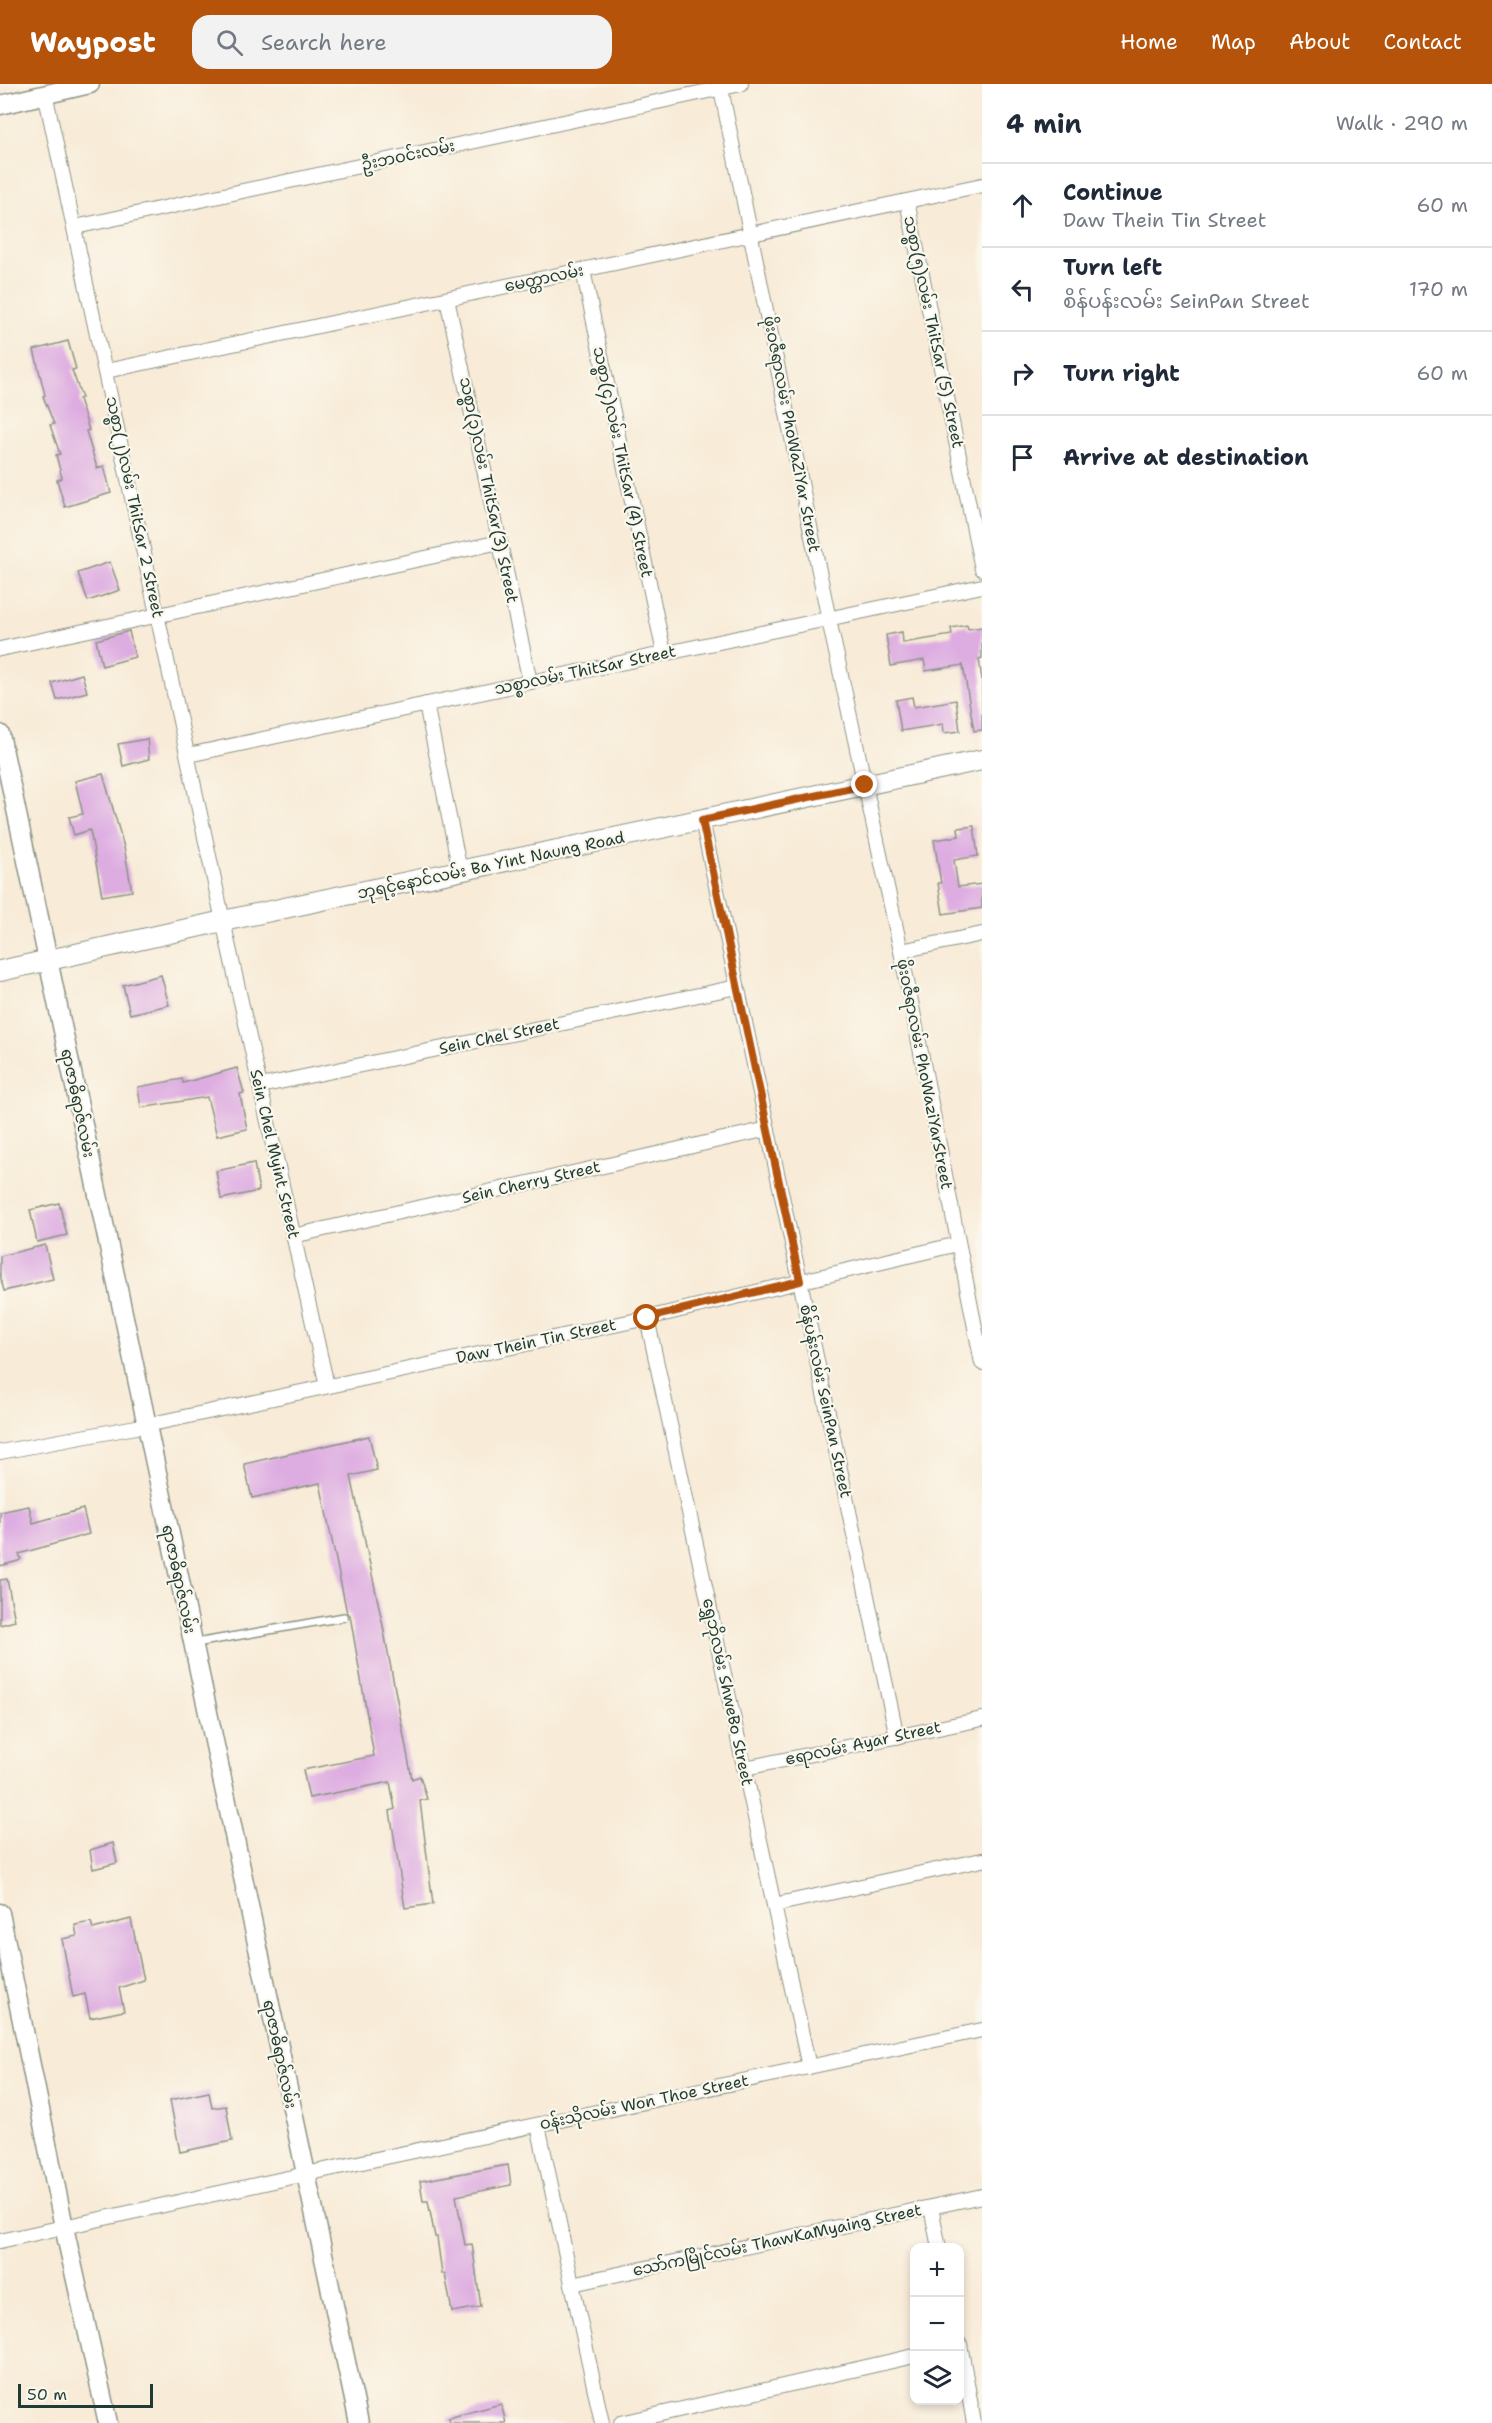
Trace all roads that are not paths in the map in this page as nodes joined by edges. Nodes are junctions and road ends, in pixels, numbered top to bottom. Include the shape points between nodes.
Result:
1 (90, 84) edge
2 (741, 84) edge
3 (720, 86) edge
4 (45, 93) junction
5 (0, 105) edge
6 (982, 185) edge
7 (907, 201) junction
8 (75, 227) junction
9 (752, 235) junction
10 (583, 270) junction
11 (447, 299) junction
12 (106, 371) junction
13 (500, 542) junction
14 (982, 569) edge
15 (982, 586) edge
16 (158, 615) junction
17 (830, 620) junction
18 (0, 649) edge
19 (664, 653) junction
20 (530, 682) junction
21 (426, 704) junction
22 (0, 734) edge
23 (188, 755) junction
24 (982, 760) edge
25 (865, 785) junction
26 (702, 820) junction
27 (460, 871) junction
28 (223, 921) junction
29 (982, 934) edge
30 (901, 951) junction
31 (48, 959) junction
32 (0, 971) edge
33 (737, 987) junction
34 (260, 1086) junction
35 (768, 1129) junction
36 (293, 1236) junction
37 (958, 1244) junction
38 (800, 1281) junction
39 (647, 1318) junction
40 (982, 1363) edge
41 (327, 1386) junction
42 (147, 1425) junction
43 (0, 1452) edge
44 (344, 1617) dead end
45 (193, 1644) junction
46 (982, 1719) edge
47 (897, 1737) junction
48 (745, 1768) junction
49 (982, 1860) edge
50 (774, 1905) junction
51 (0, 1913) edge
52 (982, 2030) edge
53 (809, 2067) junction
54 (538, 2125) junction
55 (306, 2174) junction
56 (982, 2196) edge
57 (931, 2206) junction
58 (64, 2227) junction
59 (0, 2241) edge
60 (938, 2243) edge
61 (572, 2284) junction
62 (961, 2351) edge
63 (910, 2357) edge
64 (108, 2423) edge
65 (359, 2423) edge
66 (602, 2423) edge
67 (621, 2423) edge
68 (974, 2423) edge

1 - 4 street
2 - 3 street, ဦးဘဝင်းလမ်း
3 - 8 street, ဦးဘဝင်းလမ်း
3 - 9 street, ဖိုးဝဇီရာလမ်း PhoWaZiYar Street
4 - 5 street
4 - 8 street, သစ္စာ(၂)လမ်း ThitSar 2 Street
6 - 7 street, မေတ္တာလမ်း
7 - 9 street, မေတ္တာလမ်း
7 - 14 street, သစ္စာ(၅)လမ်း ThitSar (5) Street
8 - 12 street, သစ္စာ(၂)လမ်း ThitSar 2 Street
9 - 10 street, မေတ္တာလမ်း
9 - 17 street, ဖိုးဝဇီရာလမ်း PhoWaZiYar Street
10 - 11 street, မေတ္တာလမ်း
10 - 19 street, သစ္စာ(၄)လမ်း ThitSar (4) Street
11 - 12 street, မေတ္တာလမ်း
11 - 13 street, သစ္စာ(၃)လမ်း ThitSar(3) Street
12 - 16 street, သစ္စာ(၂)လမ်း ThitSar 2 Street
13 - 16 street
13 - 20 street, သစ္စာ(၃)လမ်း ThitSar(3) Street
15 - 17 street, သစ္စာလမ်း ThitSar Street
16 - 18 street
16 - 23 street, သစ္စာ(၂)လမ်း ThitSar 2 Street
17 - 19 street, သစ္စာလမ်း ThitSar Street
17 - 25 street, ဖိုးဝဇီရာလမ်း PhoWaZiYar Street
19 - 20 street, သစ္စာလမ်း ThitSar Street
20 - 21 street, သစ္စာလမ်း ThitSar Street
21 - 23 street, သစ္စာလမ်း ThitSar Street
21 - 27 street
22 - 31 street, ရာဇာဓိရာဇ်လမ်း
23 - 28 street, သစ္စာ(၂)လမ်း ThitSar 2 Street
24 - 25 main road, ဘုရင့်နောင်လမ်း Ba Yint Naung Road
25 - 26 main road, ဘုရင့်နောင်လမ်း Ba Yint Naung Road
25 - 30 street, ဖိုးဝဇီရာလမ်း PhoWaziYarStreet
26 - 27 main road, ဘုရင့်နောင်လမ်း Ba Yint Naung Road
26 - 33 street, စိန်ပန်းလမ်း SeinPan Street
27 - 28 main road, ဘုရင့်နောင်လမ်း Ba Yint Naung Road
28 - 31 main road, ဘုရင့်နောင်လမ်း Ba Yint Naung Road
28 - 34 street, Sein Chel Myint Street
29 - 30 street
30 - 37 street, ဖိုးဝဇီရာလမ်း PhoWaziYarStreet
31 - 32 main road, ဘုရင့်နောင်လမ်း Ba Yint Naung Road
31 - 42 street, ရာဇာဓိရာဇ်လမ်း
33 - 34 street, Sein Chel Street
33 - 35 street, စိန်ပန်းလမ်း SeinPan Street
34 - 36 street, Sein Chel Myint Street
35 - 36 street, Sein Cherry Street
35 - 38 street, စိန်ပန်းလမ်း SeinPan Street
36 - 41 street, Sein Chel Myint Street
37 - 38 street, Daw Thein Tin Street
37 - 40 street, ဖိုးဝဇီရာလမ်း PhoWaziYarStreet
38 - 39 street, Daw Thein Tin Street
38 - 47 street, စိန်ပန်းလမ်း SeinPan Street
39 - 41 street, Daw Thein Tin Street
39 - 48 street, ရွှေဘိုလမ်း ShweBo Street
41 - 42 street, Daw Thein Tin Street
42 - 43 street, Daw Thein Tin Street
42 - 45 street, ရာဇာဓိရာဇ်လမ်း
44 - 45 lane
45 - 55 street, ရာဇာဓိရာဇ်လမ်း
46 - 47 street, ဧရာလမ်း Ayar Street
47 - 48 street, ဧရာလမ်း Ayar Street
48 - 50 street, ရွှေဘိုလမ်း ShweBo Street
49 - 50 street
50 - 53 street, ရွှေဘိုလမ်း ShweBo Street
51 - 58 street
52 - 53 street, ဝန်းသိုလမ်း Won Thoe Street
53 - 54 street, ဝန်းသိုလမ်း Won Thoe Street
54 - 55 street, ဝန်းသိုလမ်း Won Thoe Street
54 - 61 street
55 - 58 street, ဝန်းသိုလမ်း Won Thoe Street
55 - 65 street, ရာဇာဓိရာဇ်လမ်း
56 - 57 street, သော်ကမြိုင်လမ်း ThawKaMyaing Street
57 - 60 street
57 - 61 street, သော်ကမြိုင်လမ်း ThawKaMyaing Street
58 - 59 street, ဝန်းသိုလမ်း Won Thoe Street
58 - 64 street
61 - 66 street
62 - 68 street
63 - 67 street

